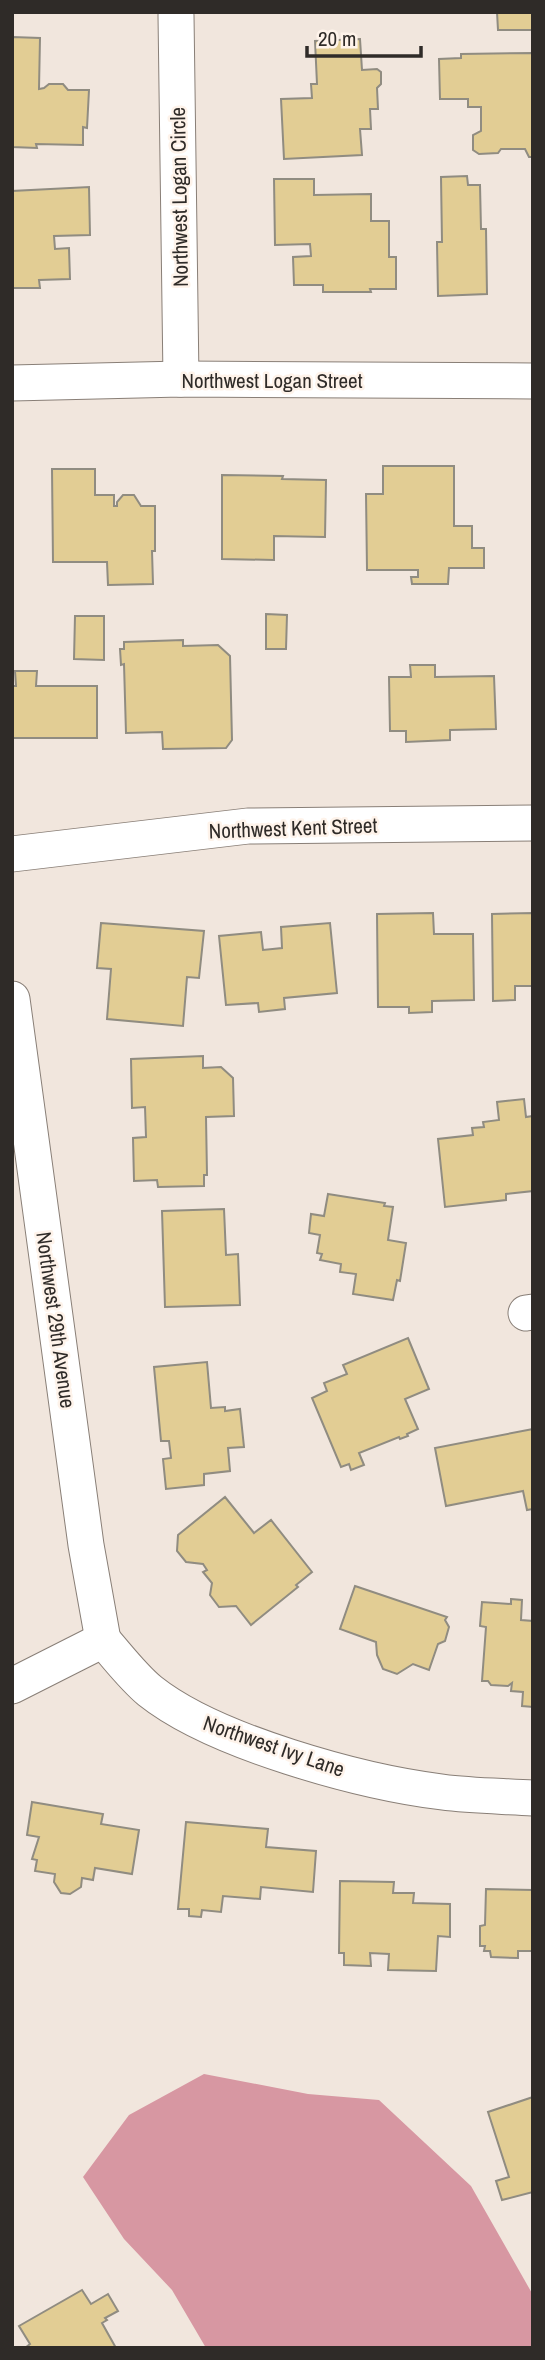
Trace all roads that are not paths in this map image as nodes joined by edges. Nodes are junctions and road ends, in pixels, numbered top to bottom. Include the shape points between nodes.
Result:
1 (176, 15) dead end
2 (181, 379) junction
3 (533, 381) edge
4 (12, 383) edge
5 (533, 823) edge
6 (12, 854) edge
7 (12, 999) edge
8 (103, 1640) junction
9 (12, 1686) edge
10 (533, 1798) edge

1 - 2 street, Northwest Logan Circle
2 - 3 street, Northwest Logan Street
2 - 4 street, Northwest Logan Street
5 - 6 street, Northwest Kent Street via 248,826
7 - 8 street, Northwest 29th Avenue
8 - 9 street
8 - 10 street, Northwest Ivy Lane via 150,1691 202,1723 281,1753 442,1792

